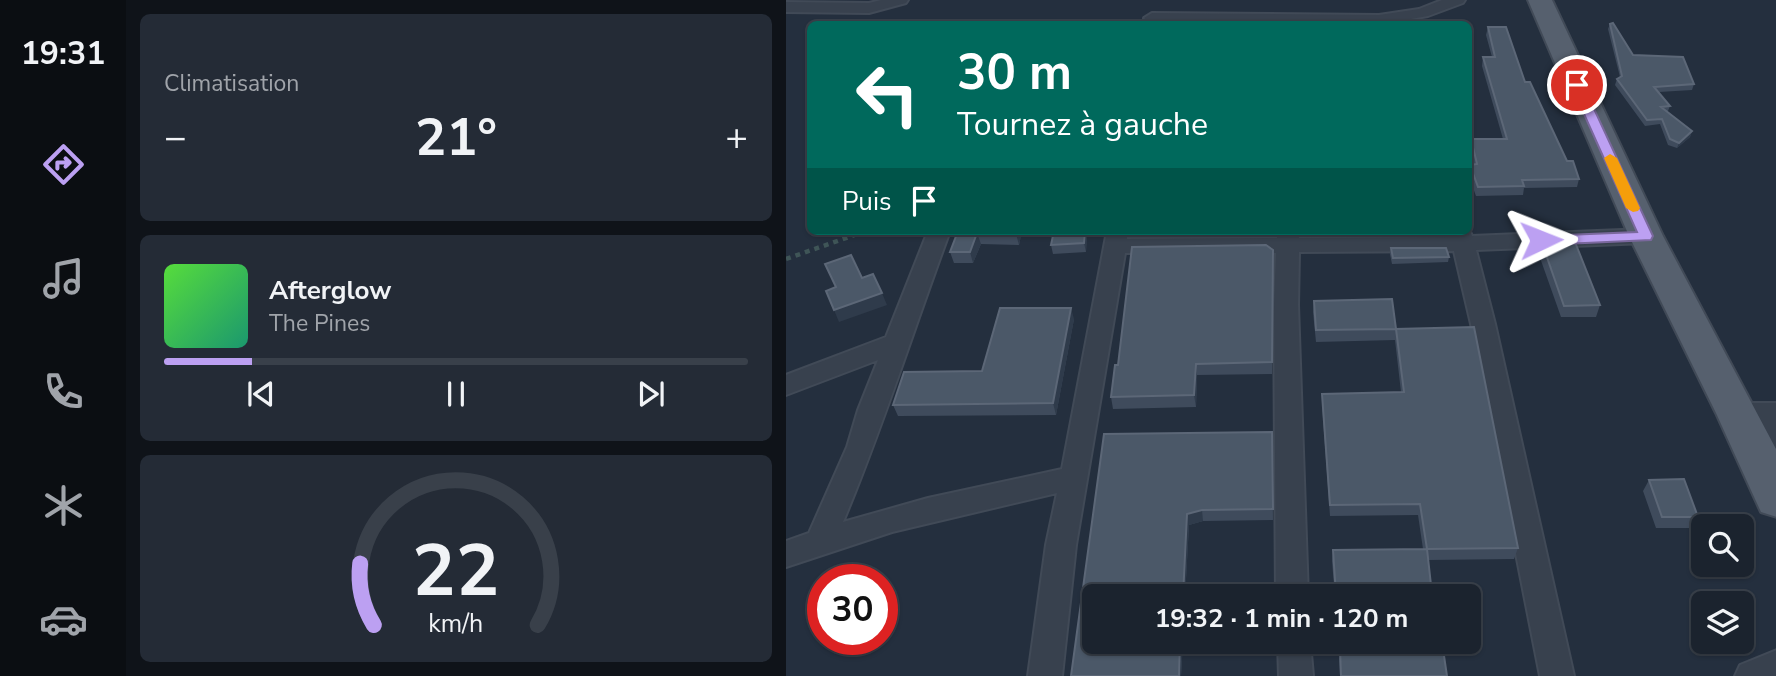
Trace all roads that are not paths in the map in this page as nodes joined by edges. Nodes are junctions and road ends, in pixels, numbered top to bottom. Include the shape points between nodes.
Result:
1 (900, 0) edge
2 (1157, 0) edge
3 (1457, 0) edge
4 (1540, 0) edge
5 (790, 7) edge
6 (1152, 21) edge
7 (1338, 21) edge
8 (1406, 21) edge
9 (937, 235) edge
10 (1646, 236) junction
11 (1461, 237) edge
12 (1116, 238) edge
13 (1288, 239) edge
14 (896, 343) junction
15 (786, 385) edge
16 (1750, 408) edge
17 (1776, 440) edge
18 (1073, 478) junction
19 (1776, 499) edge
20 (820, 541) junction
21 (786, 554) edge
22 (1292, 584) edge
23 (1295, 654) edge
24 (1776, 665) edge
25 (1045, 676) edge
26 (1296, 676) edge
27 (1557, 676) edge
28 (1753, 676) edge

1 - 5 street via 869,8
2 - 6 street
3 - 8 street
4 - 10 main road
7 - 8 street
9 - 14 street
10 - 11 street
10 - 16 main road
11 - 13 street
11 - 27 street
12 - 13 street
12 - 18 street
13 - 22 street
14 - 15 street
14 - 20 street via 861,447
16 - 17 street
16 - 19 main road
18 - 20 street via 981,497
18 - 25 street
20 - 21 street
23 - 26 street
24 - 28 street

